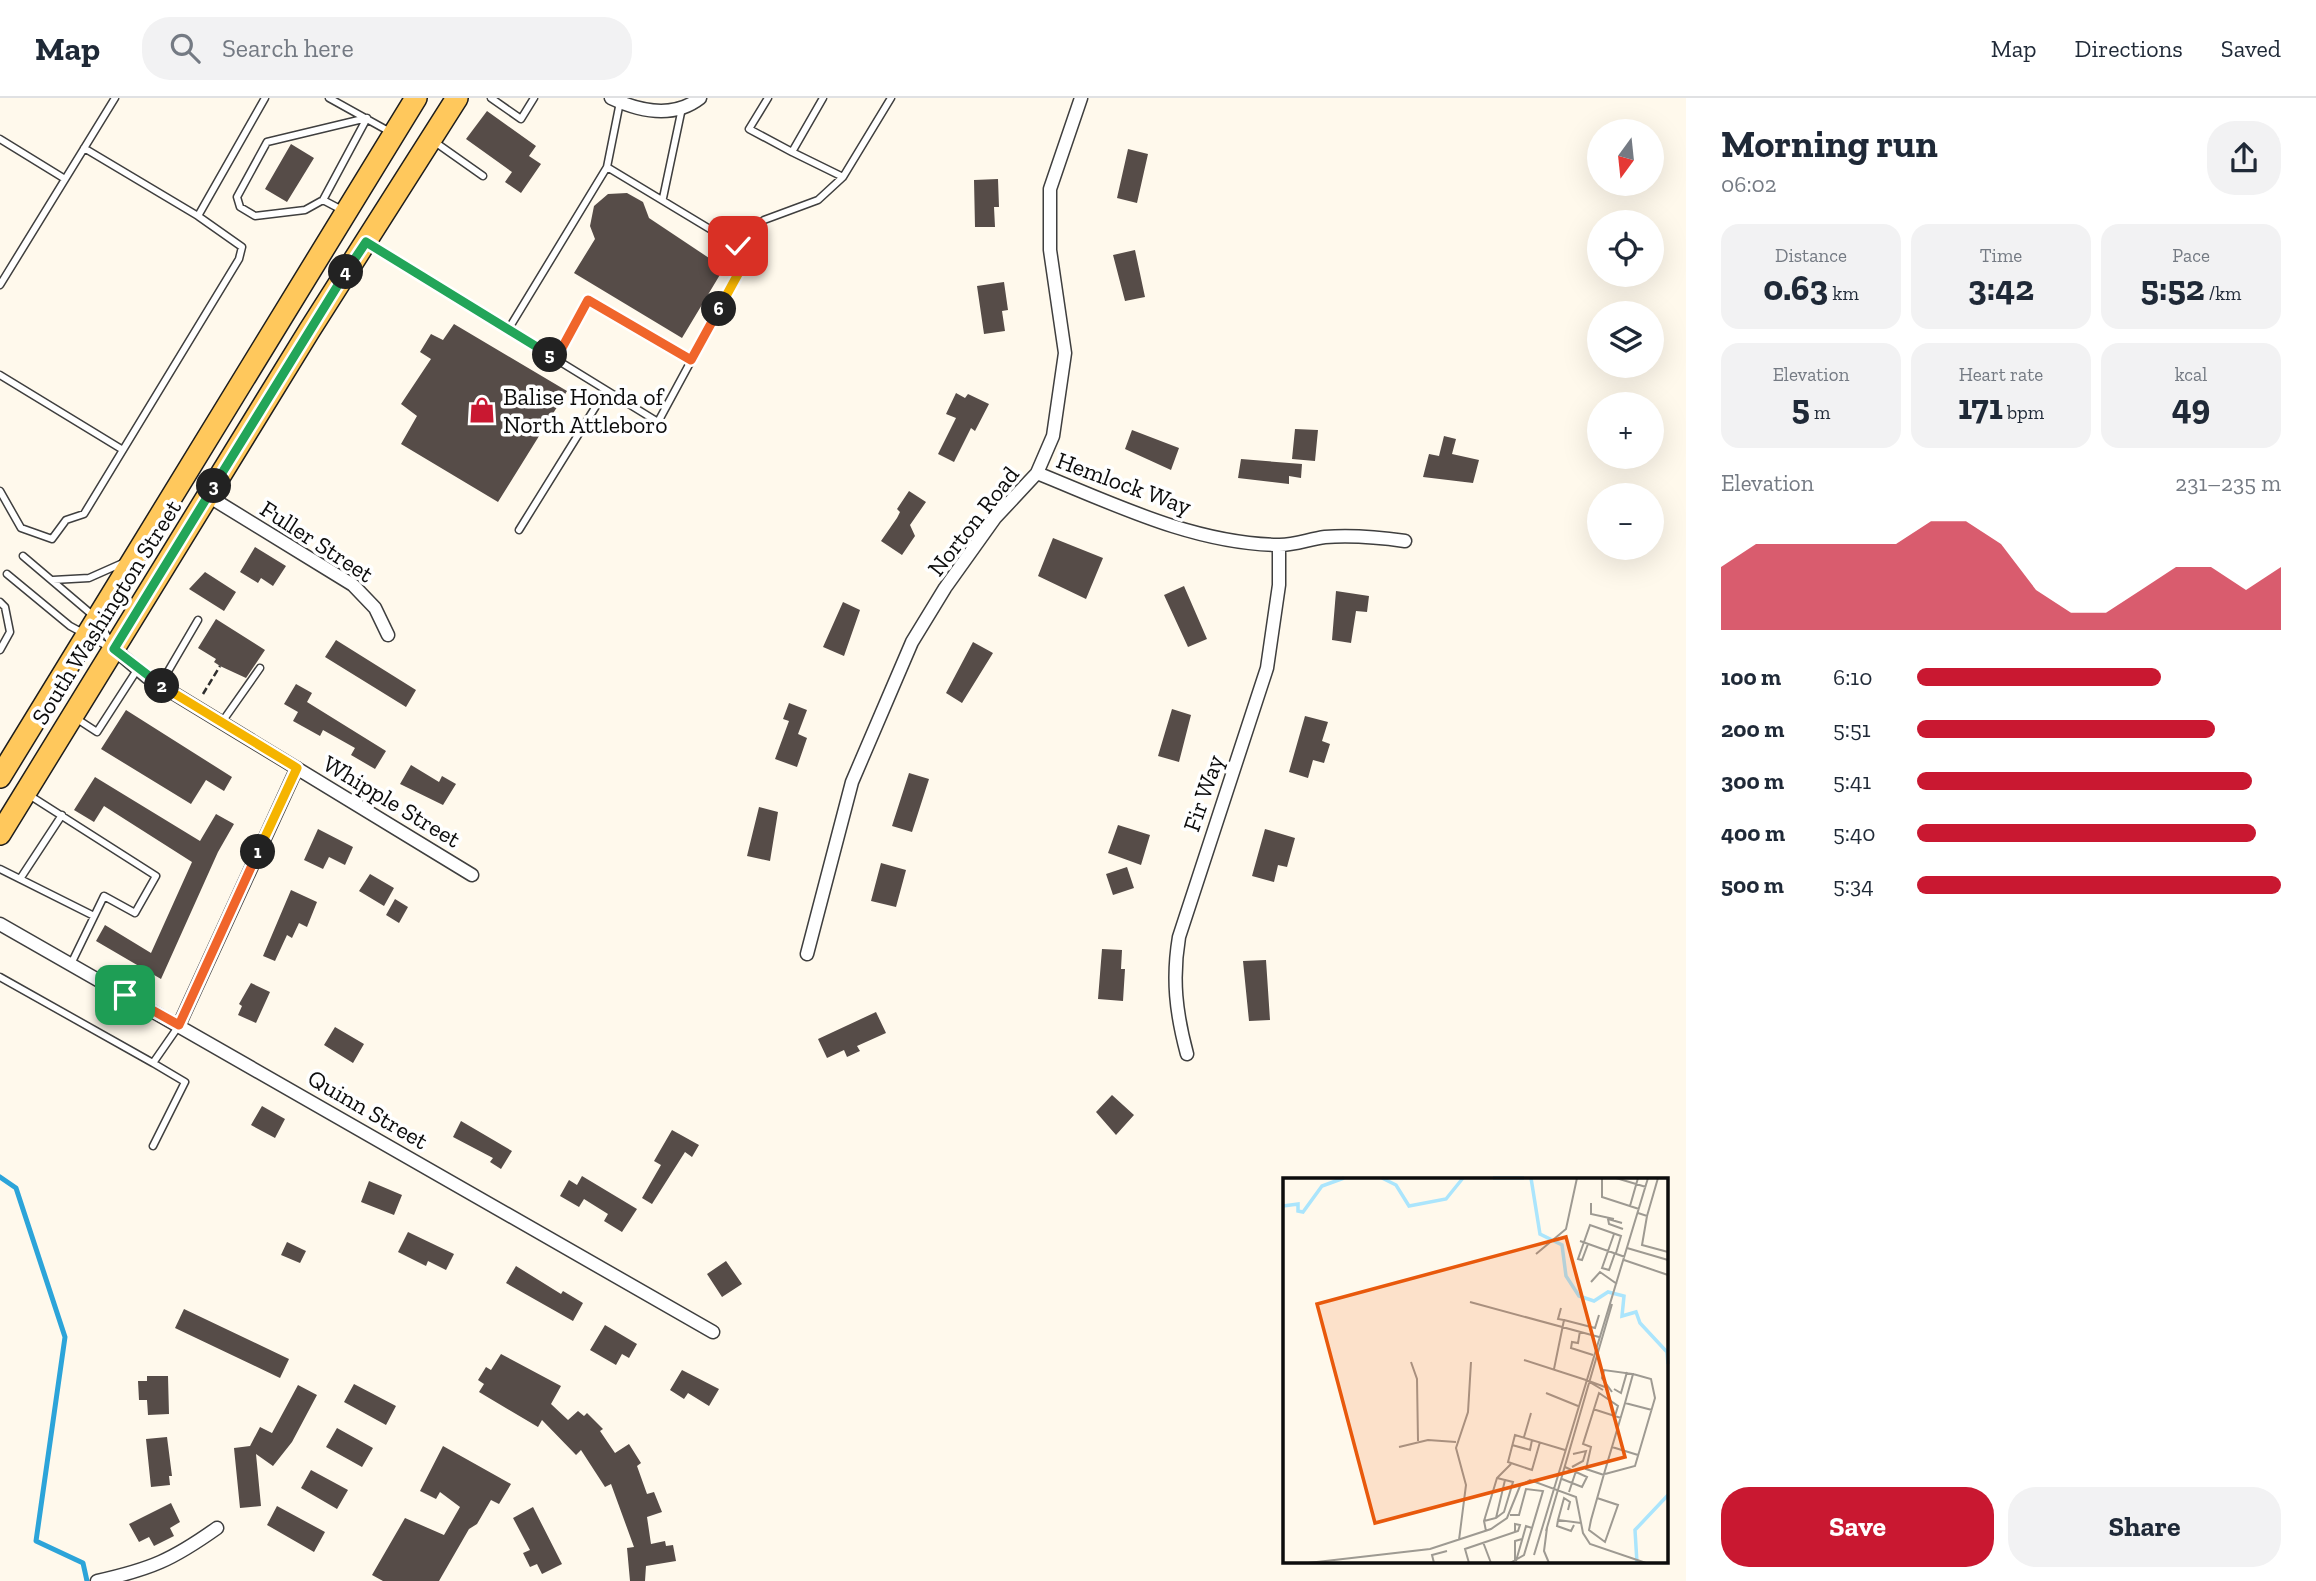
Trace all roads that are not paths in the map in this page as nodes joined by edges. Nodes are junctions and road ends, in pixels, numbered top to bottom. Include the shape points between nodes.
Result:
1 (115, 98) edge
2 (265, 98) edge
3 (330, 98) edge
4 (416, 98) edge
5 (457, 98) edge
6 (491, 98) edge
7 (534, 98) edge
8 (700, 98) edge
9 (768, 98) edge
10 (823, 98) edge
11 (891, 98) edge
12 (1081, 98) edge
13 (615, 100) edge
14 (682, 108) junction
15 (367, 118) junction
16 (396, 135) junction
17 (0, 139) edge
18 (431, 139) junction
19 (85, 148) junction
20 (792, 152) junction
21 (607, 167) junction
22 (483, 176) dead end
23 (843, 177) junction
24 (65, 179) junction
25 (663, 198) junction
26 (323, 200) junction
27 (347, 213) junction
28 (198, 216) junction
29 (366, 242) junction
30 (733, 243) junction
31 (0, 285) edge
32 (508, 330) junction
33 (556, 359) junction
34 (691, 360) junction
35 (0, 375) edge
36 (606, 390) junction
37 (123, 450) junction
38 (1037, 473) junction
39 (0, 491) edge
40 (208, 496) junction
41 (519, 530) dead end
42 (1405, 541) dead end
43 (1279, 545) junction
44 (23, 556) dead end
45 (133, 559) junction
46 (7, 574) dead end
47 (53, 580) junction
48 (0, 603) edge
49 (198, 620) dead end
50 (91, 627) junction
51 (388, 635) dead end
52 (114, 649) junction
53 (0, 650) edge
54 (260, 668) dead end
55 (137, 670) junction
56 (160, 685) junction
57 (73, 716) junction
58 (222, 722) junction
59 (297, 768) junction
60 (0, 777) edge
61 (26, 792) junction
62 (62, 816) junction
63 (0, 834) edge
64 (0, 869) edge
65 (472, 875) dead end
66 (20, 879) junction
67 (94, 916) junction
68 (0, 924) edge
69 (807, 954) dead end
70 (71, 964) junction
71 (0, 977) edge
72 (179, 1025) junction
73 (1187, 1054) dead end
74 (153, 1063) junction
75 (153, 1146) dead end
76 (713, 1332) dead end
77 (217, 1528) dead end
78 (101, 1580) edge

1 - 19 lane
2 - 28 lane
3 - 15 lane
4 - 16 main road, South Washington Street
5 - 18 main road, South Washington Street
6 - 7 lane via 521,119
8 - 14 street
9 - 20 lane via 749,129
10 - 20 lane
11 - 23 lane
12 - 38 street, Norton Road via 1050,189 1050,250 1065,353 1053,436
13 - 14 street via 650,111
13 - 21 lane
14 - 25 lane
15 - 16 lane
15 - 26 lane
15 - 26 lane via 267,142 237,197 240,207 255,216 305,210
16 - 27 main road, South Washington Street
17 - 24 lane
18 - 22 lane
18 - 29 main road, South Washington Street
19 - 24 lane
19 - 28 lane
20 - 23 lane
21 - 25 lane
21 - 32 lane
23 - 30 lane via 818,200 764,220
24 - 31 lane
25 - 30 lane
26 - 27 lane
27 - 45 main road, South Washington Street
28 - 37 lane via 242,247 239,260
29 - 32 lane
29 - 40 main road, South Washington Street
30 - 34 lane via 744,263
32 - 33 lane
33 - 34 lane via 588,300
33 - 36 lane
34 - 36 lane via 658,422
35 - 37 lane
36 - 41 lane
37 - 39 lane via 85,514 66,520 52,539 21,528
38 - 43 street, Hemlock Way via 1124,511 1214,537
38 - 69 street, Norton Road via 995,518 912,642 852,782
40 - 51 street, Fuller Street via 353,585 375,608
40 - 52 main road, South Washington Street
42 - 43 street, Hemlock Way via 1365,535
43 - 73 street, Fir Way via 1279,585 1267,668 1179,937 1174,999
44 - 47 lane
45 - 47 lane via 89,578
45 - 50 main road, South Washington Street
46 - 50 lane
47 - 50 lane
48 - 53 lane via 10,632
49 - 56 lane
50 - 52 lane
50 - 52 lane
50 - 60 main road, South Washington Street
52 - 55 street, Whipple Street
52 - 57 main road, South Washington Street
54 - 58 lane
55 - 56 street, Whipple Street
55 - 57 lane via 97,732
56 - 58 street, Whipple Street
57 - 61 main road, South Washington Street
58 - 59 street, Whipple Street
59 - 65 street, Whipple Street
59 - 72 street
61 - 62 lane
61 - 63 main road, South Washington Street
62 - 66 lane
62 - 67 lane via 156,876 135,912 104,897
64 - 66 lane
66 - 67 lane
67 - 70 lane
68 - 70 street, Quinn Street
70 - 72 street, Quinn Street
71 - 74 lane
72 - 74 lane
72 - 76 street, Quinn Street
74 - 75 lane via 186,1082
77 - 78 street via 177,1556

